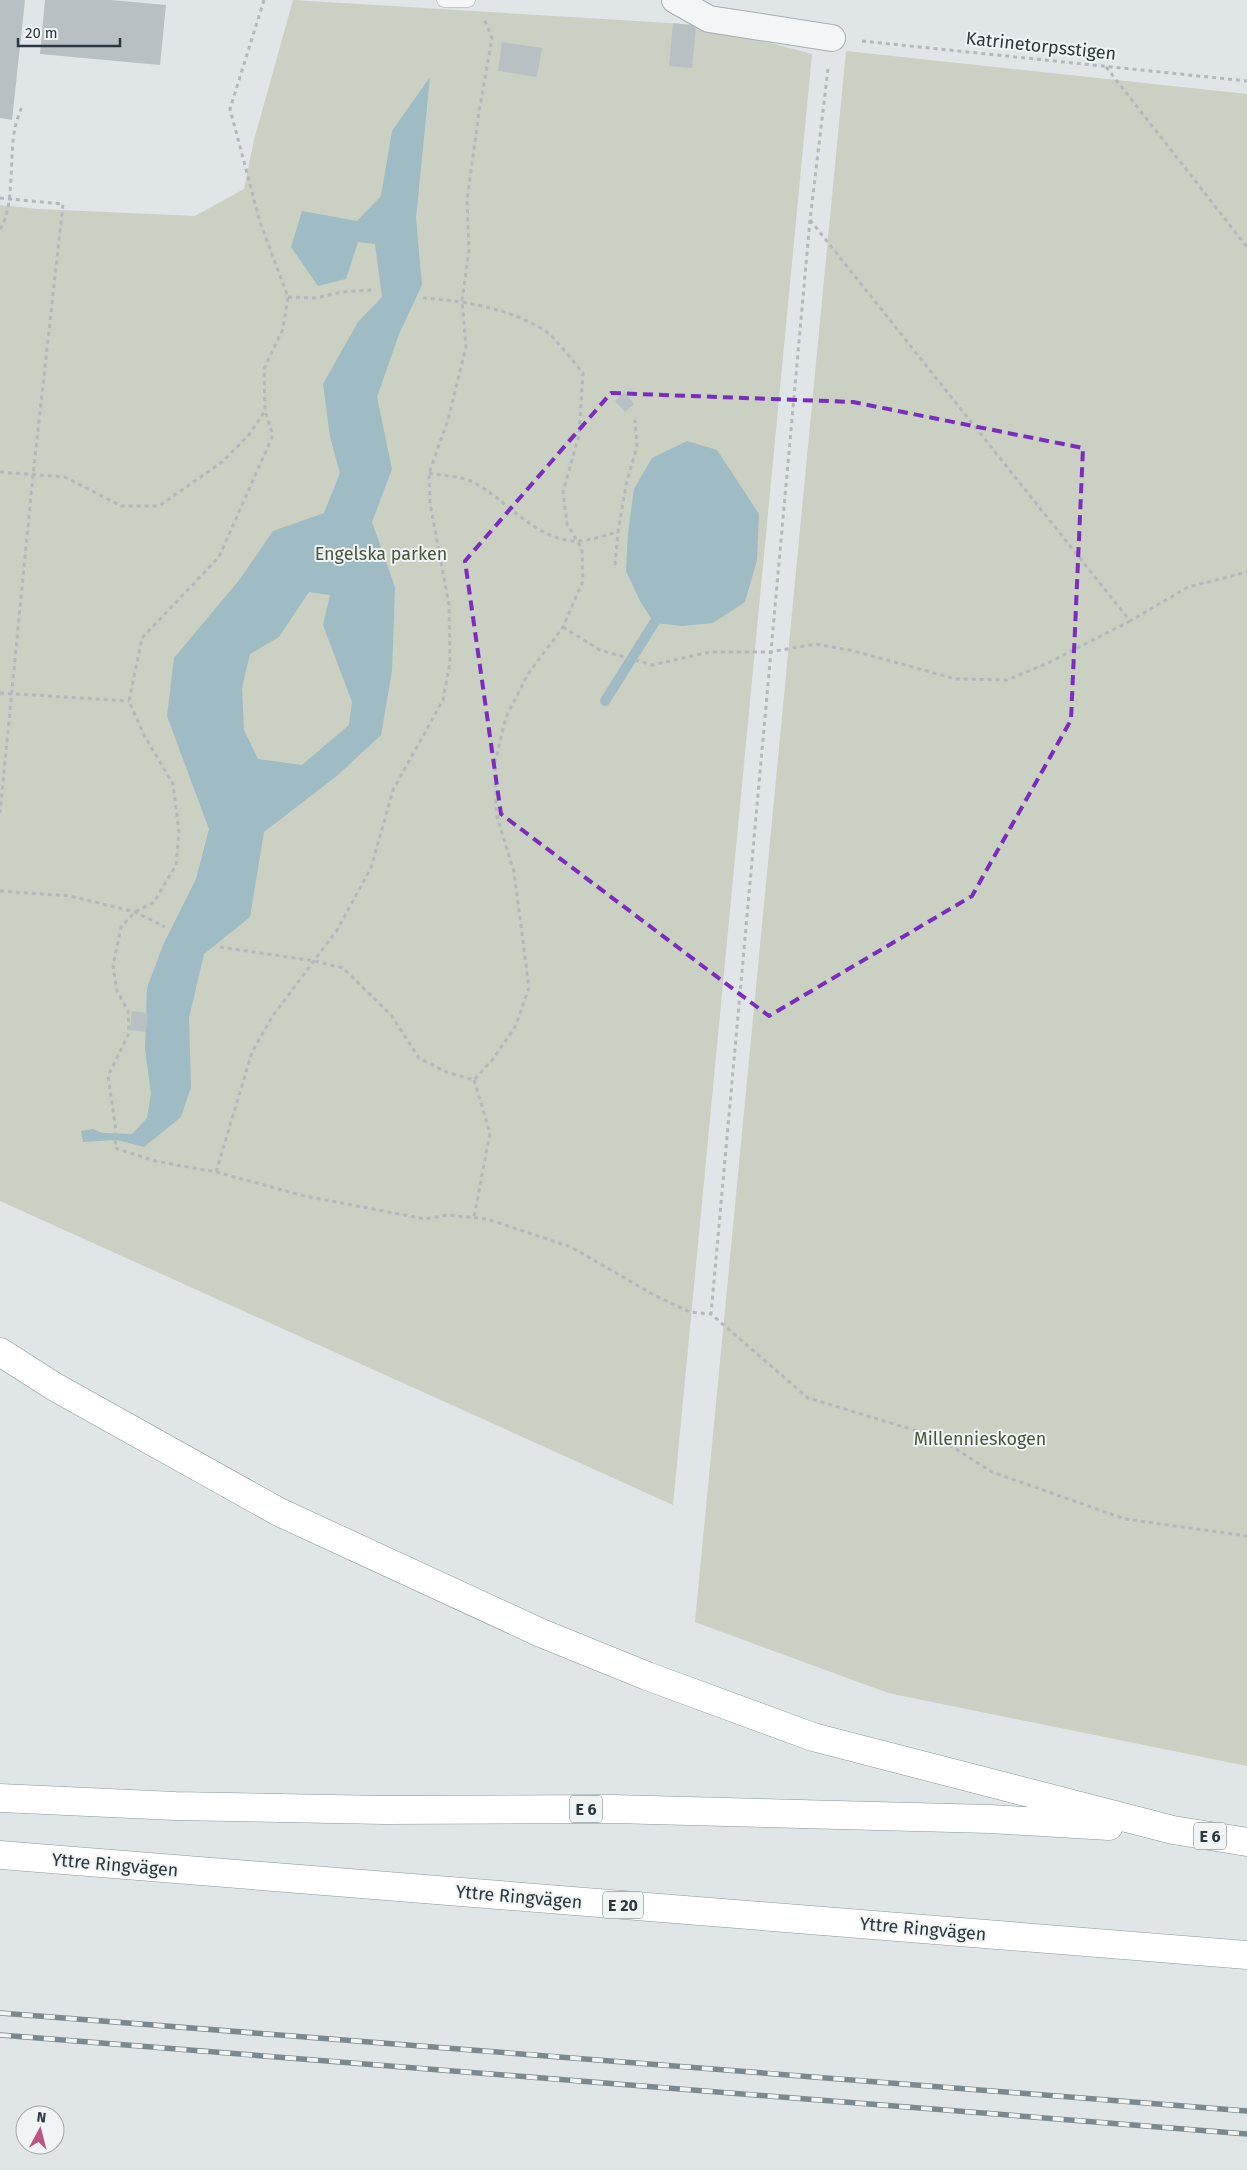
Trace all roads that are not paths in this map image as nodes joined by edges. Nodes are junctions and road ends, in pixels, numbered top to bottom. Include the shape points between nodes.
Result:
1 (444, 0) edge
2 (468, 0) edge
3 (675, 0) edge
4 (832, 38) road end
5 (0, 1352) edge
6 (0, 1798) edge
7 (1172, 1830) junction
8 (1247, 1842) edge
9 (0, 1855) edge
10 (1247, 1955) edge

1 - 2 lane
3 - 4 street via 709,18
5 - 7 highway via 63,1392 279,1512 541,1633 813,1737
6 - 7 highway, E 6 via 195,1807 642,1809 990,1819
7 - 8 highway, E 6
9 - 10 highway, Yttre Ringvägen / E 20

